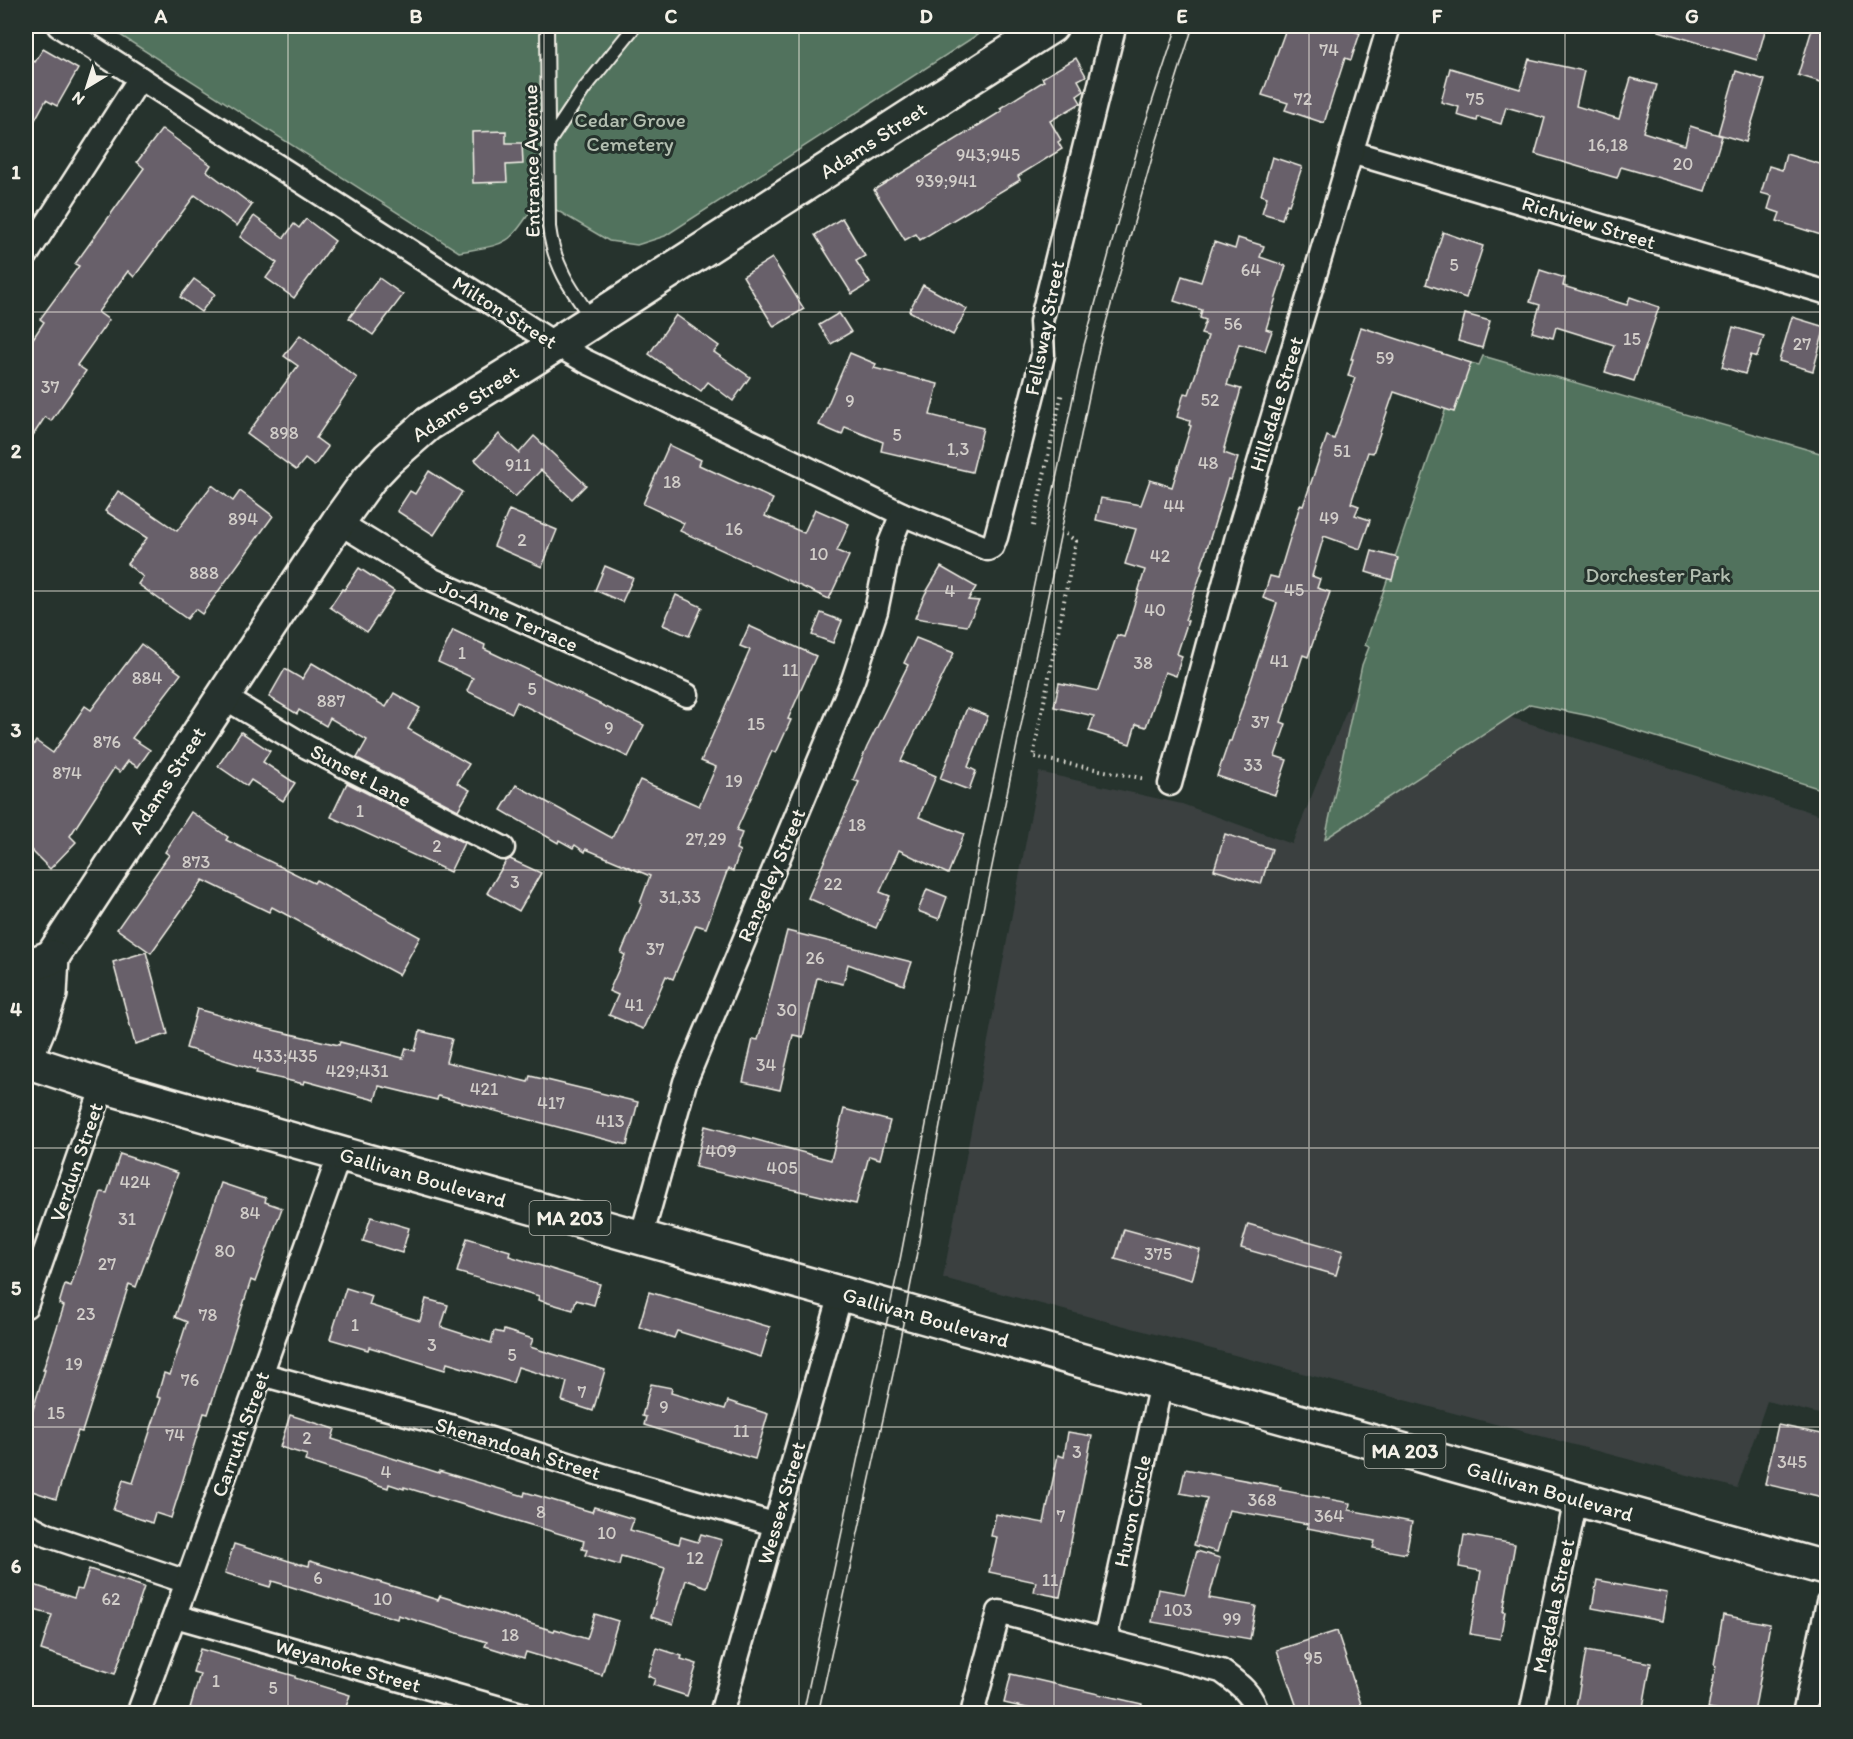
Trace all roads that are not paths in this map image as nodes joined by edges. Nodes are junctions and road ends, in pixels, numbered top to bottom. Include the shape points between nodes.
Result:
1 (59, 26) edge
2 (548, 26) edge
3 (635, 26) edge
4 (1051, 26) edge
5 (1112, 26) edge
6 (1389, 26) edge
7 (140, 78) junction
8 (549, 142) junction
9 (1351, 152) junction
10 (26, 256) edge
11 (1827, 293) edge
12 (592, 320) junction
13 (555, 344) junction
14 (902, 513) junction
15 (338, 522) junction
16 (979, 546) joint
17 (687, 695) dead end
18 (222, 696) junction
19 (1170, 784) road end
20 (503, 848) dead end
21 (39, 962) edge
22 (26, 981) edge
23 (26, 1059) edge
24 (103, 1086) junction
25 (340, 1153) junction
26 (641, 1238) junction
27 (841, 1294) junction
28 (26, 1306) edge
29 (261, 1374) junction
30 (1161, 1383) junction
31 (1576, 1498) junction
32 (26, 1524) edge
33 (774, 1524) junction
34 (1827, 1569) edge
35 (187, 1582) junction
36 (1827, 1602) edge
37 (175, 1616) junction
38 (1105, 1640) junction
39 (138, 1713) edge
40 (521, 1713) edge
41 (722, 1713) edge
42 (972, 1713) edge
43 (1257, 1713) edge
44 (1531, 1713) edge
45 (1804, 1713) edge

1 - 7 street, Milton Street
2 - 8 lane, Entrance Avenue
3 - 8 lane via 584,89
4 - 12 main road, Adams Street
5 - 16 street, Fellsway Street via 1041,322 1043,355 996,537 992,547
6 - 9 street, Hillsdale Street
7 - 10 street
7 - 13 street, Milton Street
8 - 12 lane, Entrance Avenue via 551,244 563,277
9 - 11 street, Richview Street
9 - 19 street, Hillsdale Street via 1236,540
12 - 13 main road, Adams Street
13 - 14 street, Milton Street
13 - 15 main road, Adams Street via 428,424 369,479
14 - 16 street, Milton Street
14 - 26 street, Rangeley Street via 890,543 876,611 853,680 685,1082
15 - 17 street, Jo-Anne Terrace via 433,580
15 - 18 main road, Adams Street
18 - 20 street, Sunset Lane via 307,747
18 - 21 main road, Adams Street
21 - 22 main road, Adams Street
21 - 23 main road, Adams Street via 50,994
23 - 24 main road, Gallivan Boulevard / MA 203
24 - 25 main road, Gallivan Boulevard / MA 203
24 - 28 street, Verdun Street
25 - 26 main road, Gallivan Boulevard / MA 203
25 - 29 street, Carruth Street
26 - 27 main road, Gallivan Boulevard / MA 203
27 - 30 main road, Gallivan Boulevard / MA 203
27 - 33 street, Wessex Street
29 - 33 street, Shenandoah Street via 450,1426
29 - 35 street, Carruth Street
30 - 31 main road, Gallivan Boulevard / MA 203
30 - 38 street, Huron Circle
31 - 34 main road, Gallivan Boulevard / MA 203
31 - 44 street, Magdala Street
32 - 35 street
33 - 41 street, Wessex Street
35 - 37 street, Carruth Street
36 - 45 street
37 - 39 street, Carruth Street
37 - 40 street, Weyanoke Street
38 - 42 street via 999,1612
38 - 43 street via 1221,1671 1244,1689

